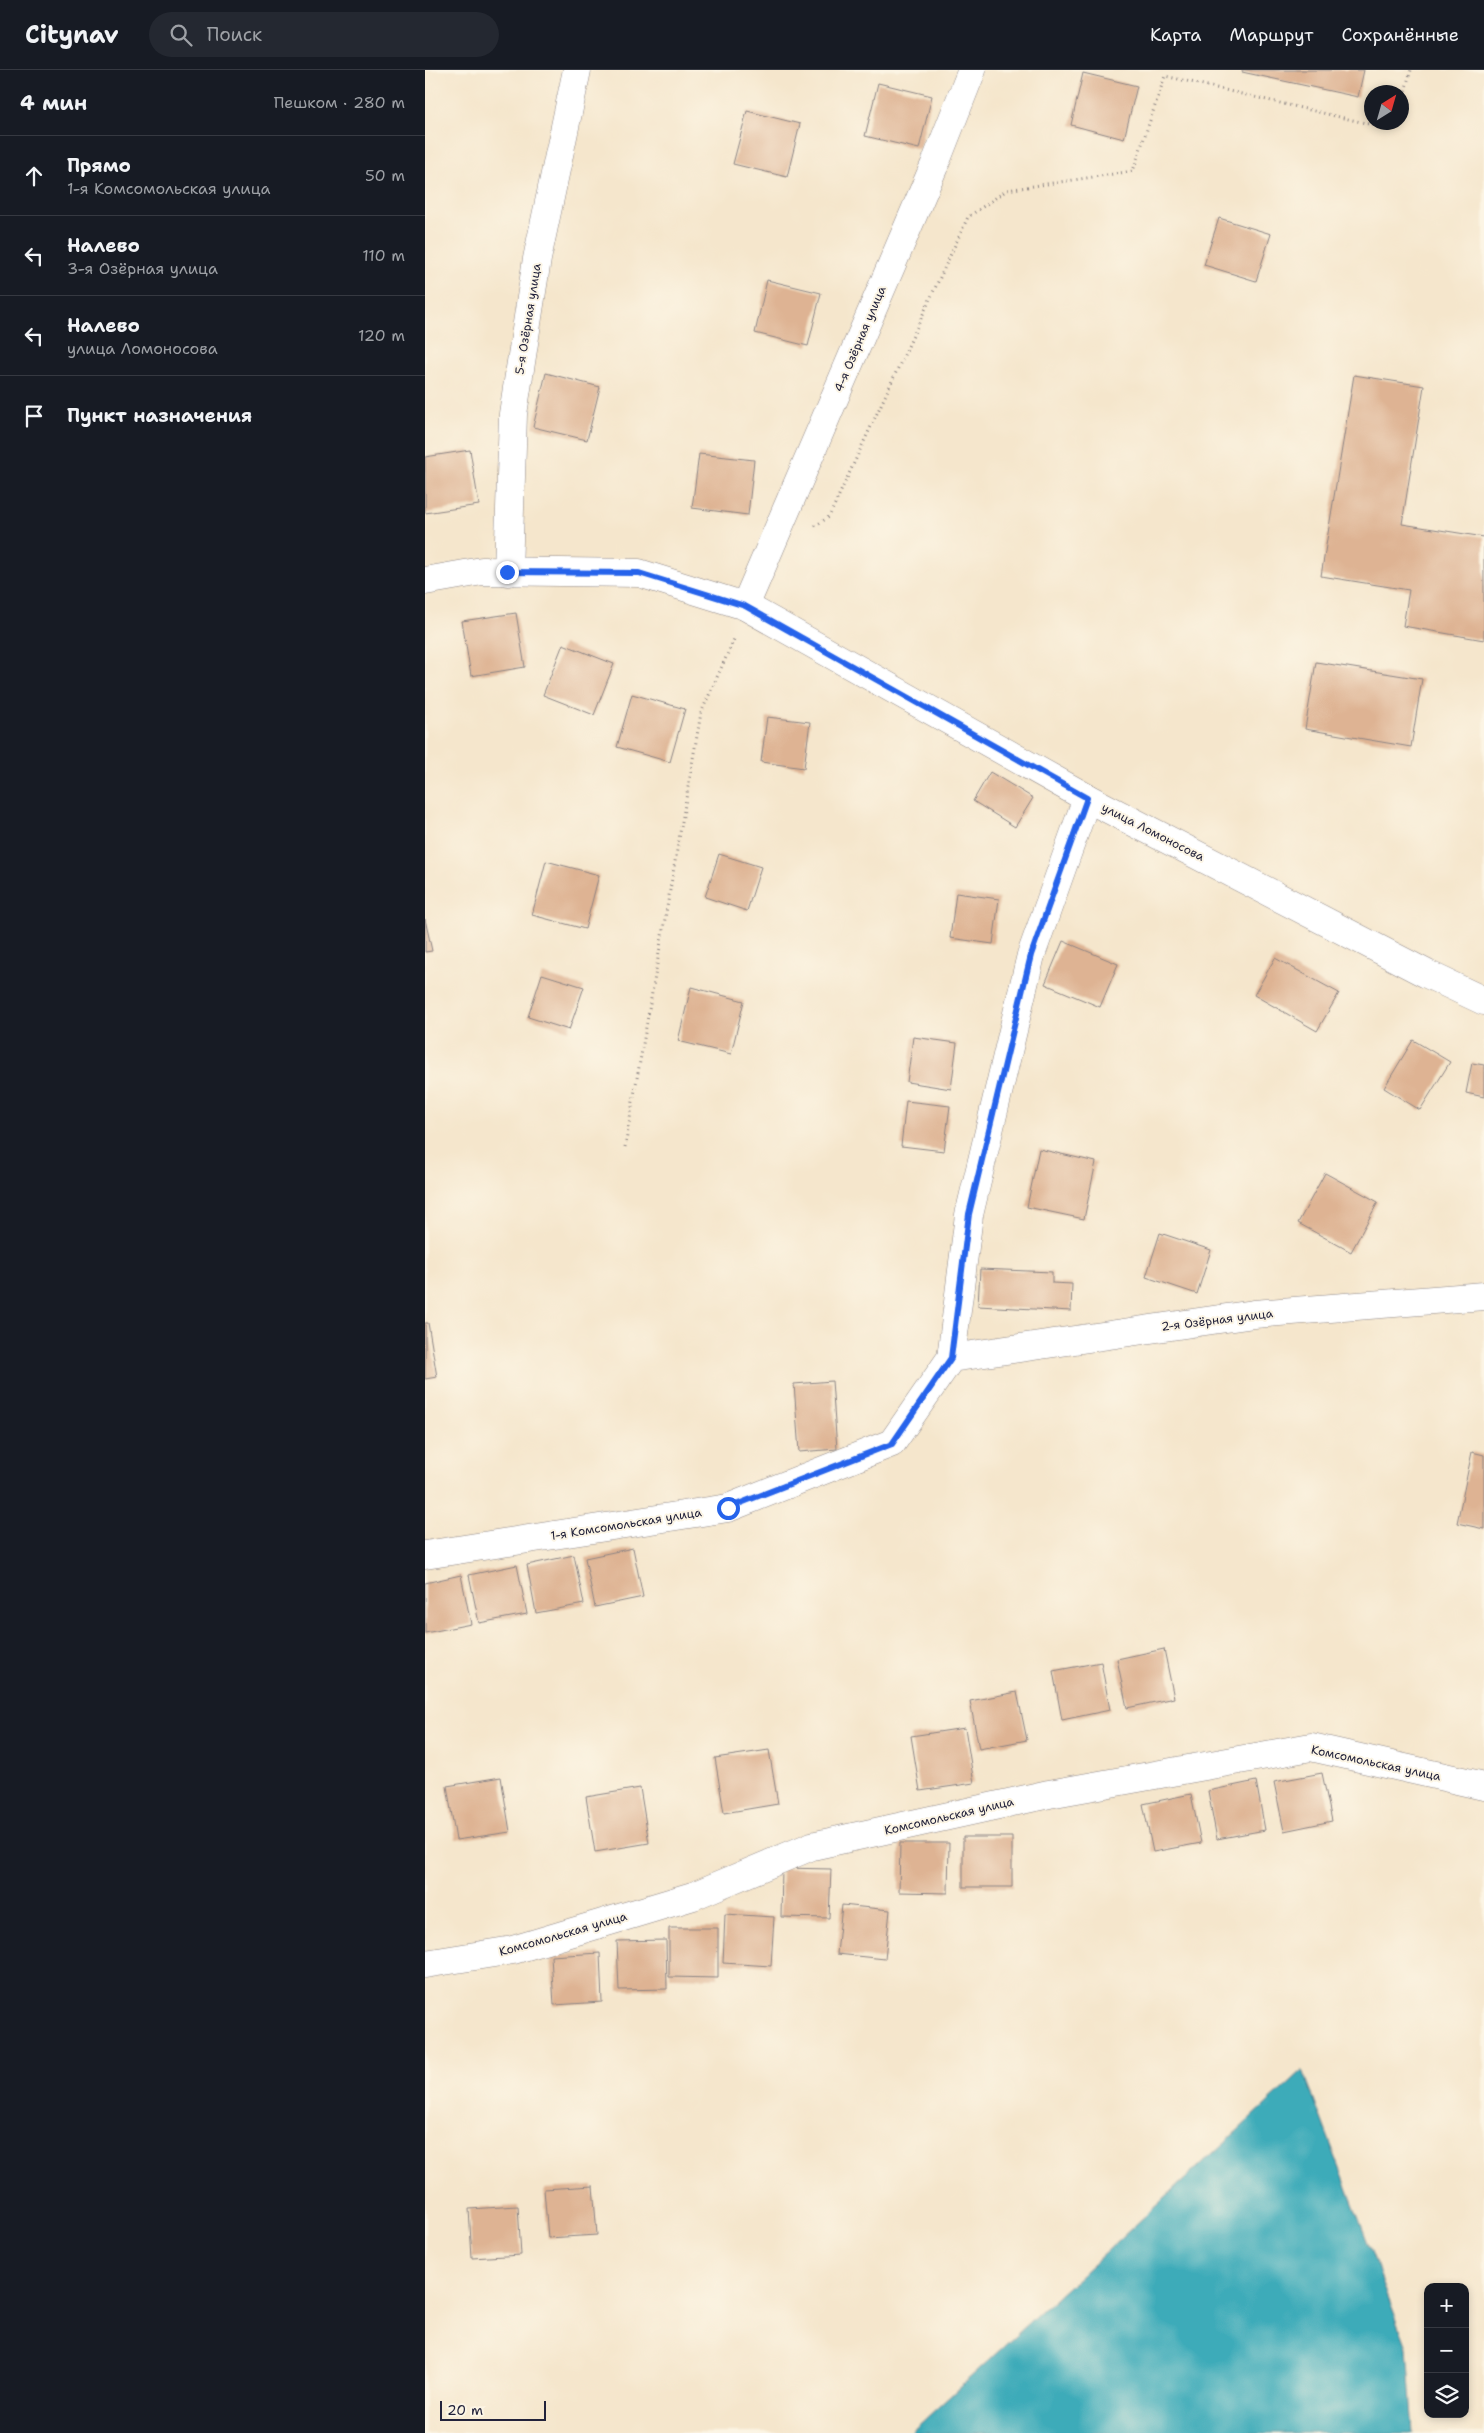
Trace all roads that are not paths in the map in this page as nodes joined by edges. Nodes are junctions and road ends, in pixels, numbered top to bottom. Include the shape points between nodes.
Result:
1 (577, 70) edge
2 (972, 70) edge
3 (507, 572) junction
4 (425, 581) edge
5 (745, 606) junction
6 (1087, 798) junction
7 (1484, 1001) edge
8 (1484, 1296) edge
9 (951, 1358) junction
10 (425, 1555) edge
11 (1484, 1786) edge
12 (425, 1964) edge

1 - 3 street, 5-я Озёрная улица via 537,259 513,414
2 - 5 street, 4-я Озёрная улица via 935,164
3 - 4 street, улица Ломоносова via 482,572
3 - 5 street, улица Ломоносова via 639,573
5 - 6 street, улица Ломоносова
6 - 7 street, улица Ломоносова
6 - 9 street via 1031,955 969,1214
8 - 9 street, 2-я Озёрная улица via 1254,1314
9 - 10 street, 1-я Комсомольская улица via 892,1444 728,1508
11 - 12 street, Комсомольская улица via 1311,1747 1049,1794 812,1846 693,1896 513,1950

